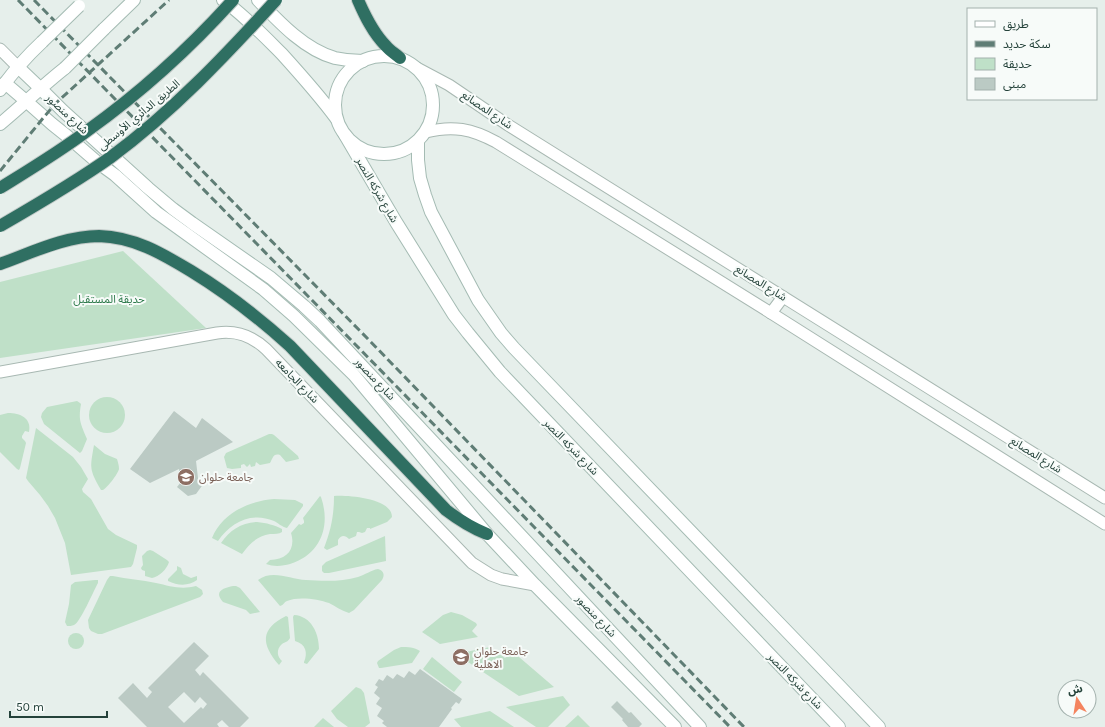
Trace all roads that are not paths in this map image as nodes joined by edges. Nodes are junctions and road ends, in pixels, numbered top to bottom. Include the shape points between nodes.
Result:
1 (134, 0) edge
2 (223, 0) edge
3 (234, 0) edge
4 (258, 0) edge
5 (276, 0) edge
6 (358, 0) edge
7 (82, 3) edge
8 (0, 49) edge
9 (400, 58) junction
10 (362, 61) junction
11 (18, 67) junction
12 (417, 68) junction
13 (2, 84) edge
14 (40, 88) junction
15 (26, 100) junction
16 (336, 118) junction
17 (0, 124) edge
18 (426, 132) junction
19 (345, 135) junction
20 (418, 141) junction
21 (0, 188) edge
22 (0, 226) edge
23 (0, 264) edge
24 (783, 297) junction
25 (771, 313) junction
26 (0, 372) edge
27 (1105, 498) edge
28 (1105, 524) edge
29 (487, 534) junction
30 (534, 585) junction
31 (675, 727) edge
32 (700, 727) edge
33 (839, 727) edge
34 (879, 727) edge

1 - 14 street, bridge via 65,68
2 - 16 street via 269,40
3 - 21 highway, الطريق الدائري الأوسطى, bridge via 170,65 129,99 87,132
4 - 10 street via 307,45 334,58
5 - 22 highway, الطريق الدائري الأوسطى, bridge via 189,91 151,125 111,157
6 - 9 highway via 374,32
7 - 11 street, bridge
8 - 11 street
9 - 10 street via 381,56
9 - 12 street
10 - 16 street via 347,73 337,89
11 - 13 street
11 - 14 street, شارع منصور
12 - 18 street via 428,82 433,98 433,116
12 - 24 street, شارع المصانع via 449,85 508,125
13 - 15 street, شارع منصور
14 - 15 street
14 - 32 street, شارع منصور via 158,196 271,278 320,321
15 - 17 street
15 - 29 street, شارع منصور via 156,212 263,289 294,316 354,376
16 - 19 street
18 - 20 street
18 - 25 street, شارع المصانع via 454,128 483,135
19 - 20 street via 358,147 375,154 394,154
19 - 33 street, شارع شركه النصر via 454,315 500,372
20 - 34 street via 420,178 431,212 478,300 501,333
23 - 29 highway via 75,238 98,236 122,238 165,255 229,296 270,328 446,510 459,520
24 - 25 street
24 - 27 street, شارع المصانع
25 - 28 street, شارع المصانع
26 - 30 street, شارع الجامعه via 217,333 244,334 266,349 472,563 502,579
29 - 30 street, شارع منصور
30 - 31 street, شارع منصور

